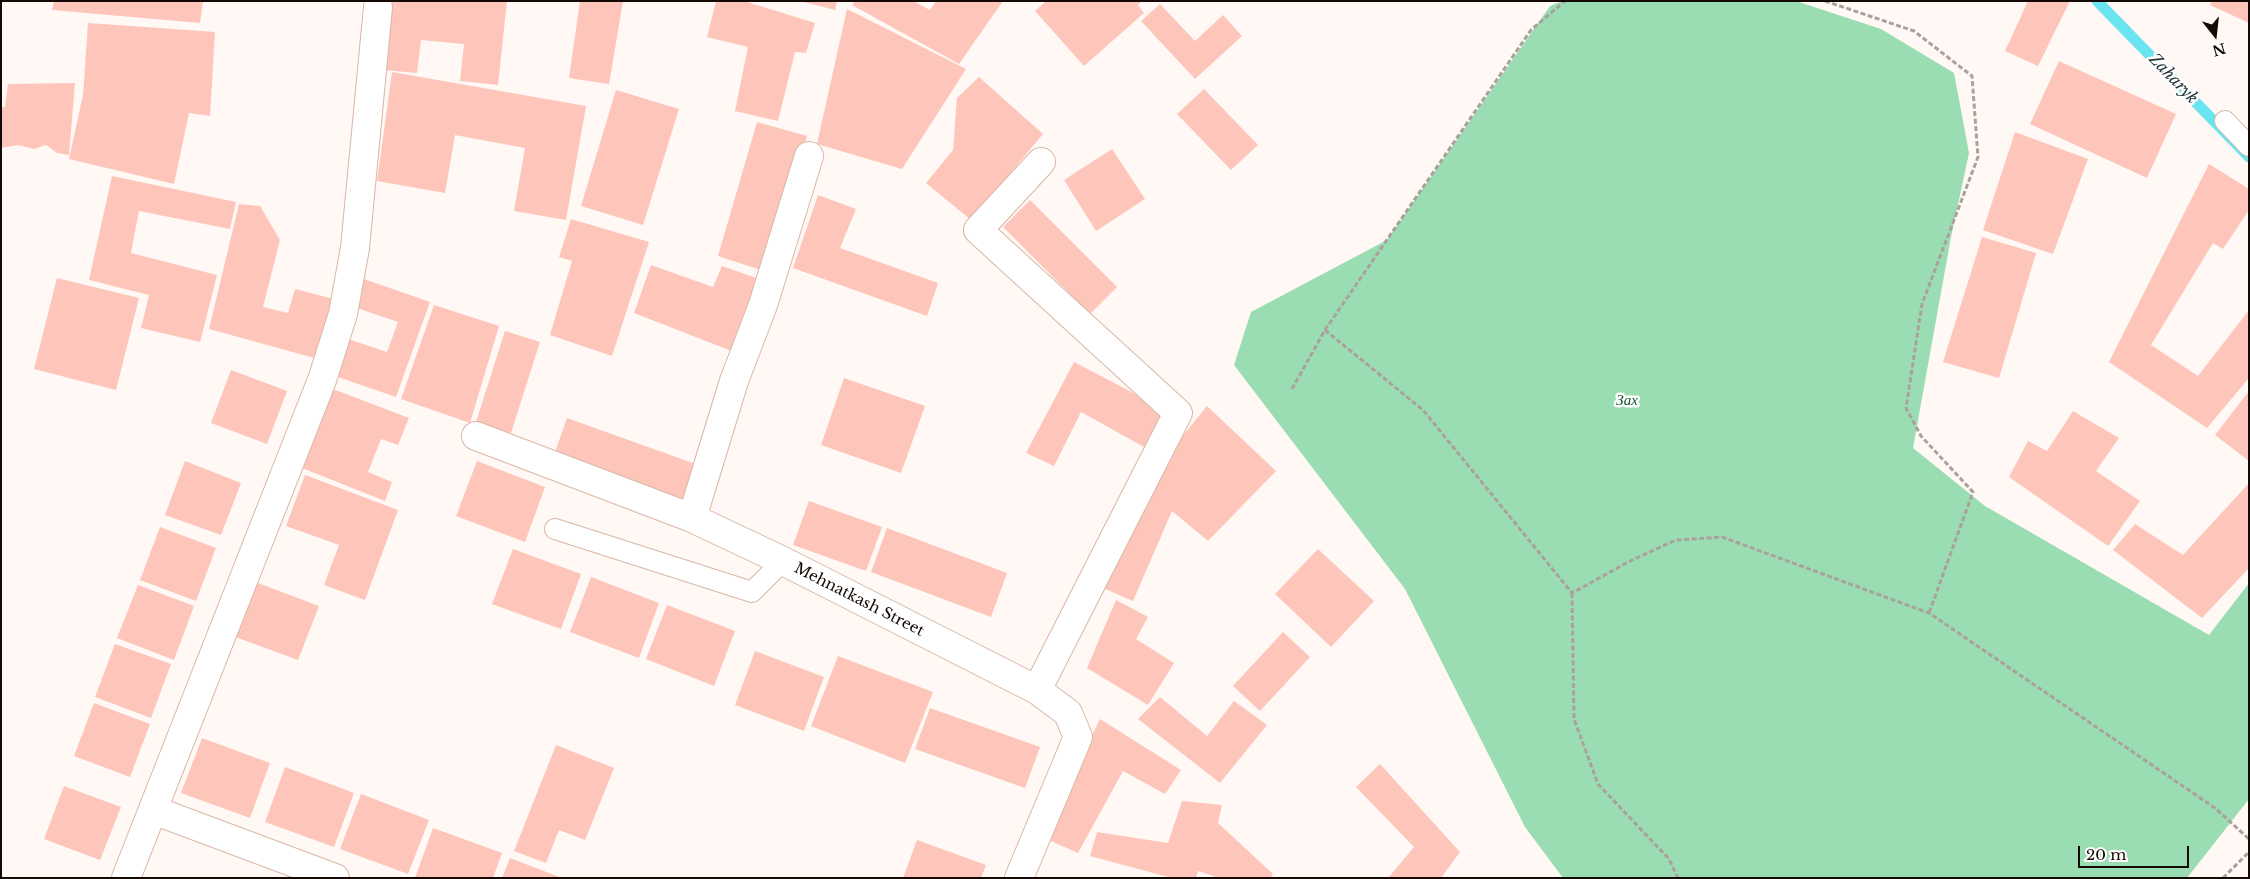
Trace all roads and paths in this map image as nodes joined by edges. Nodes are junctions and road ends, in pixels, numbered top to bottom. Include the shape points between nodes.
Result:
1 (1565, 1) edge
2 (1825, 1) edge
3 (378, 8) dead end
4 (2225, 120) dead end
5 (2249, 146) edge
6 (809, 156) dead end
7 (1041, 162) dead end
8 (1325, 330) junction
9 (1292, 389) dead end
10 (476, 436) dead end
11 (692, 518) junction
12 (554, 529) dead end
13 (784, 561) junction
14 (1572, 593) junction
15 (1929, 613) junction
16 (1037, 690) junction
17 (152, 810) junction
18 (2249, 838) edge
19 (2249, 852) edge
20 (126, 878) edge
21 (335, 878) edge
22 (1019, 878) edge
23 (1678, 878) edge
24 (2224, 878) edge

1 - 8 path via 1531,30
2 - 15 path via 1914,31 1972,76 1978,157 1922,304 1906,408 1921,436 1973,492
3 - 17 street via 355,248 343,314 322,380
4 - 5 lane
6 - 11 street
7 - 16 street via 978,230 1178,413
8 - 9 path
8 - 14 path via 1423,410
10 - 11 street, Mehnatkash Street
11 - 13 street, Mehnatkash Street
12 - 13 lane via 752,592
13 - 16 street, Mehnatkash Street
14 - 15 path via 1676,540 1722,538
14 - 23 path via 1574,719 1594,774 1598,784 1669,859
15 - 18 path via 2216,808
16 - 22 street, Mehnatkash Street via 1068,713 1078,737
17 - 20 street
17 - 21 street
19 - 24 path

